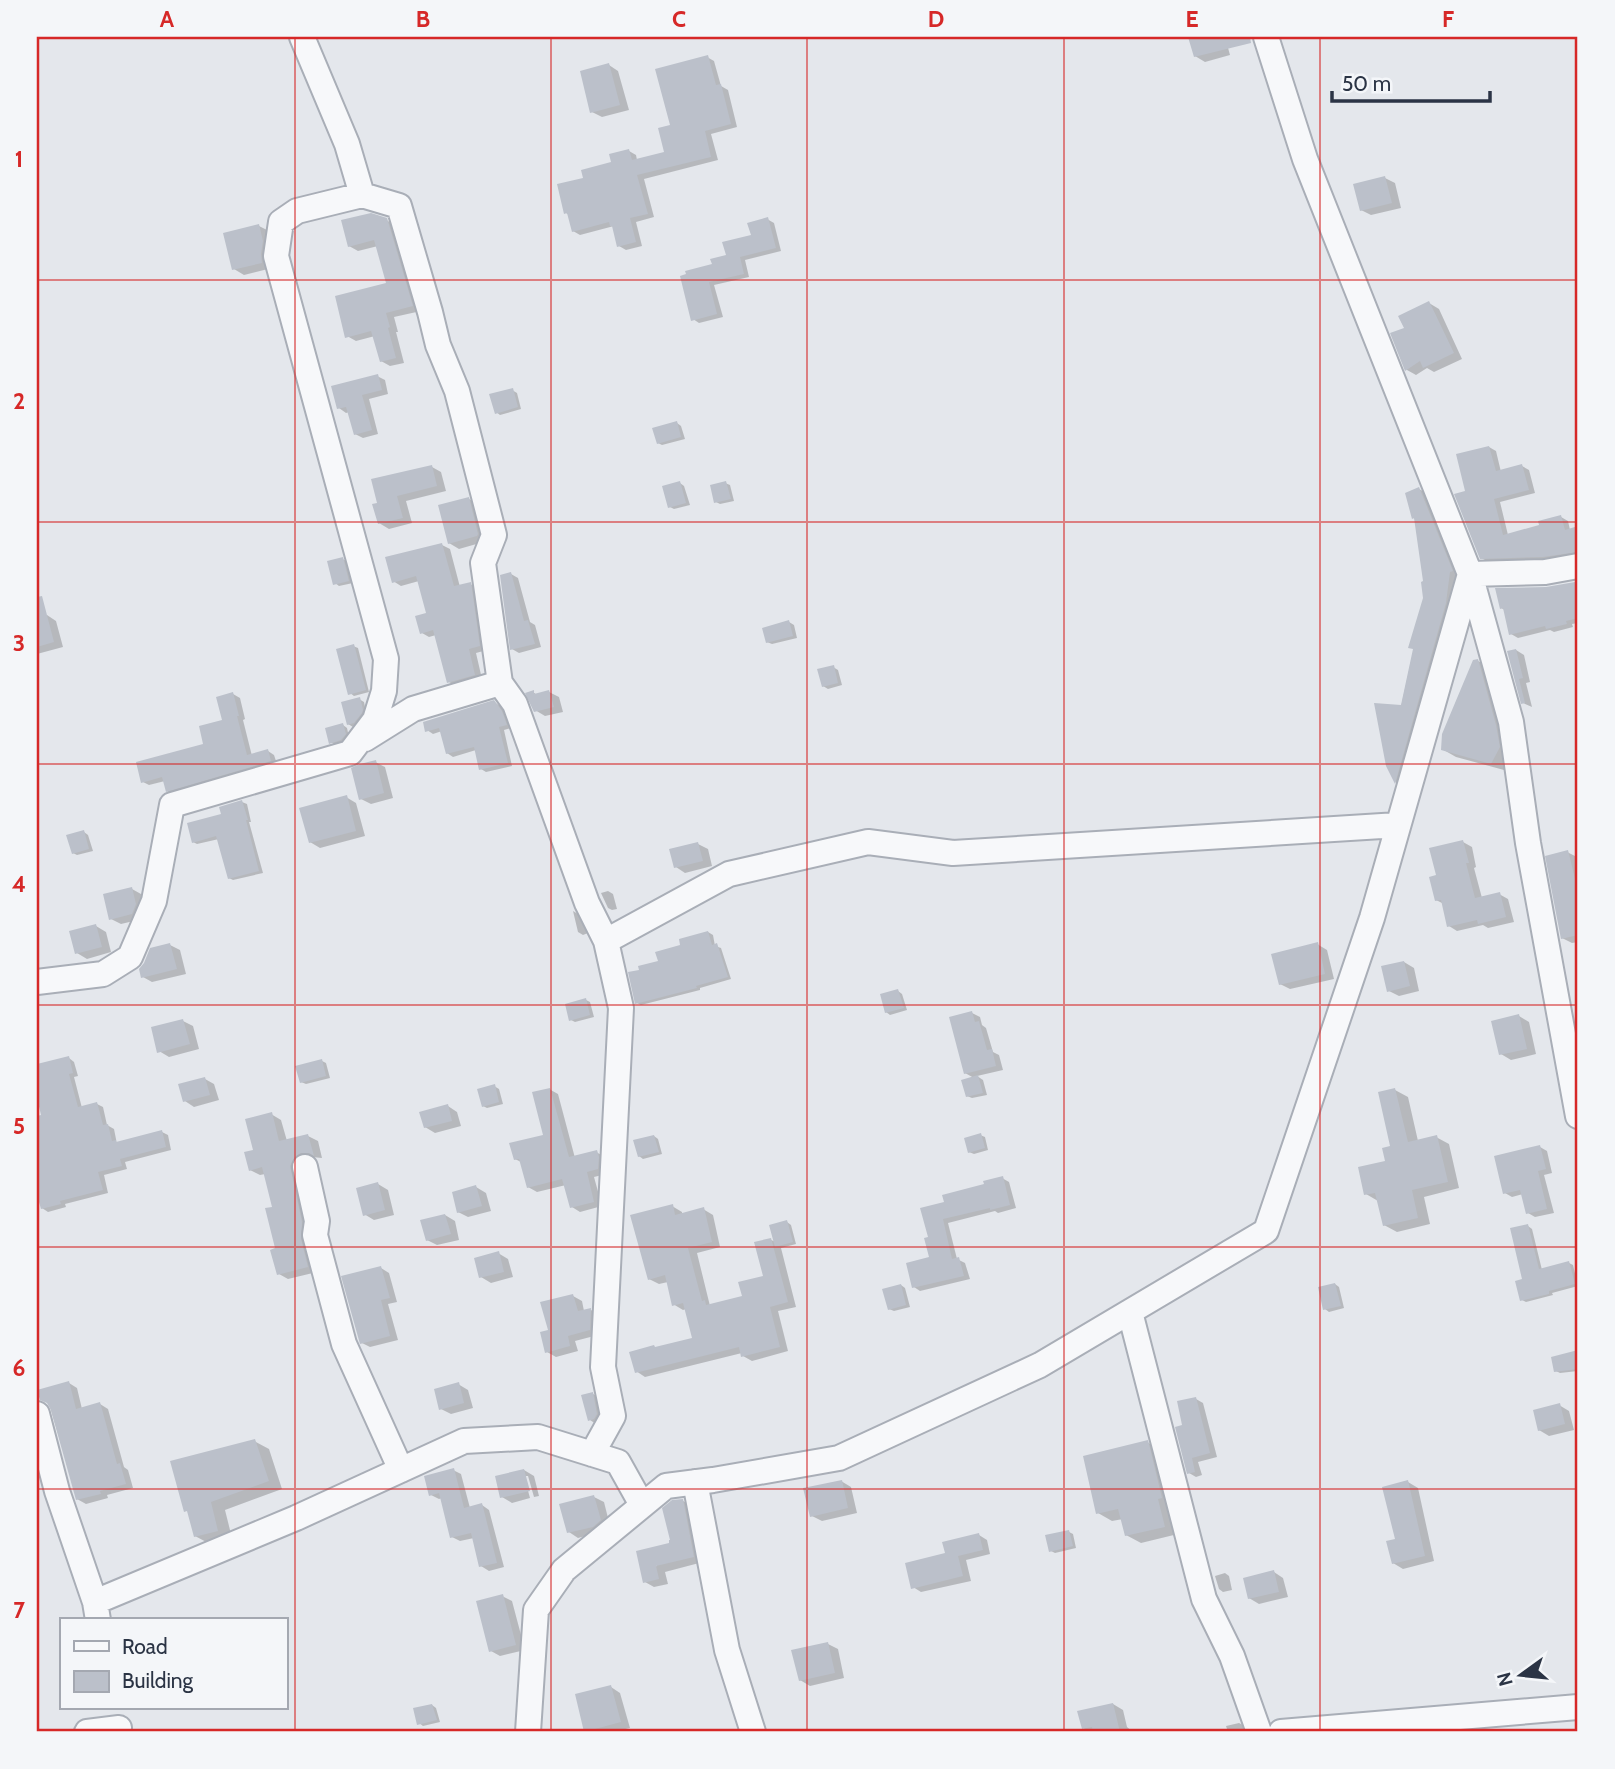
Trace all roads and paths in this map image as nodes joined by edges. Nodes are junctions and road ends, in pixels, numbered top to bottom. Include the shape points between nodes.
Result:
1 (302, 37) edge
2 (1266, 37) edge
3 (362, 195) junction
4 (1578, 566) edge
5 (1470, 574) junction
6 (500, 683) junction
7 (359, 743) junction
8 (1398, 825) junction
9 (606, 941) junction
10 (37, 982) edge
11 (1578, 1116) edge
12 (305, 1167) dead end
13 (1129, 1312) junction
14 (37, 1414) edge
15 (592, 1454) junction
16 (401, 1469) junction
17 (695, 1482) junction
18 (642, 1505) junction
19 (97, 1611) edge
20 (1578, 1707) edge
21 (118, 1723) edge
22 (87, 1732) edge
23 (528, 1732) edge
24 (753, 1732) edge
25 (1259, 1732) edge
26 (1281, 1732) edge

1 - 3 street via 347,144
2 - 5 street via 1306,159
3 - 6 street via 398,206 438,345 457,391 494,534 484,563
3 - 7 street via 297,211 281,222 276,256 386,659 384,691 375,720
4 - 5 street via 1545,572
5 - 8 street
5 - 11 street via 1511,722 1528,843
6 - 7 street via 413,709
6 - 9 street via 515,704 587,904
7 - 10 street via 350,753 172,805 154,901 130,957 103,974
8 - 9 street via 953,853 868,842 729,874
8 - 13 street via 1372,918 1266,1231
9 - 15 street via 621,1008 603,1367 613,1416
12 - 16 street via 316,1235 344,1344
13 - 17 street via 1040,1365 839,1458
13 - 25 street via 1204,1599 1232,1656
14 - 19 street
15 - 16 street via 538,1437 464,1441
15 - 18 street via 618,1462
16 - 19 street
17 - 18 street via 666,1486
17 - 24 street via 727,1650
18 - 23 street via 564,1570 536,1610
20 - 26 street
21 - 22 street

